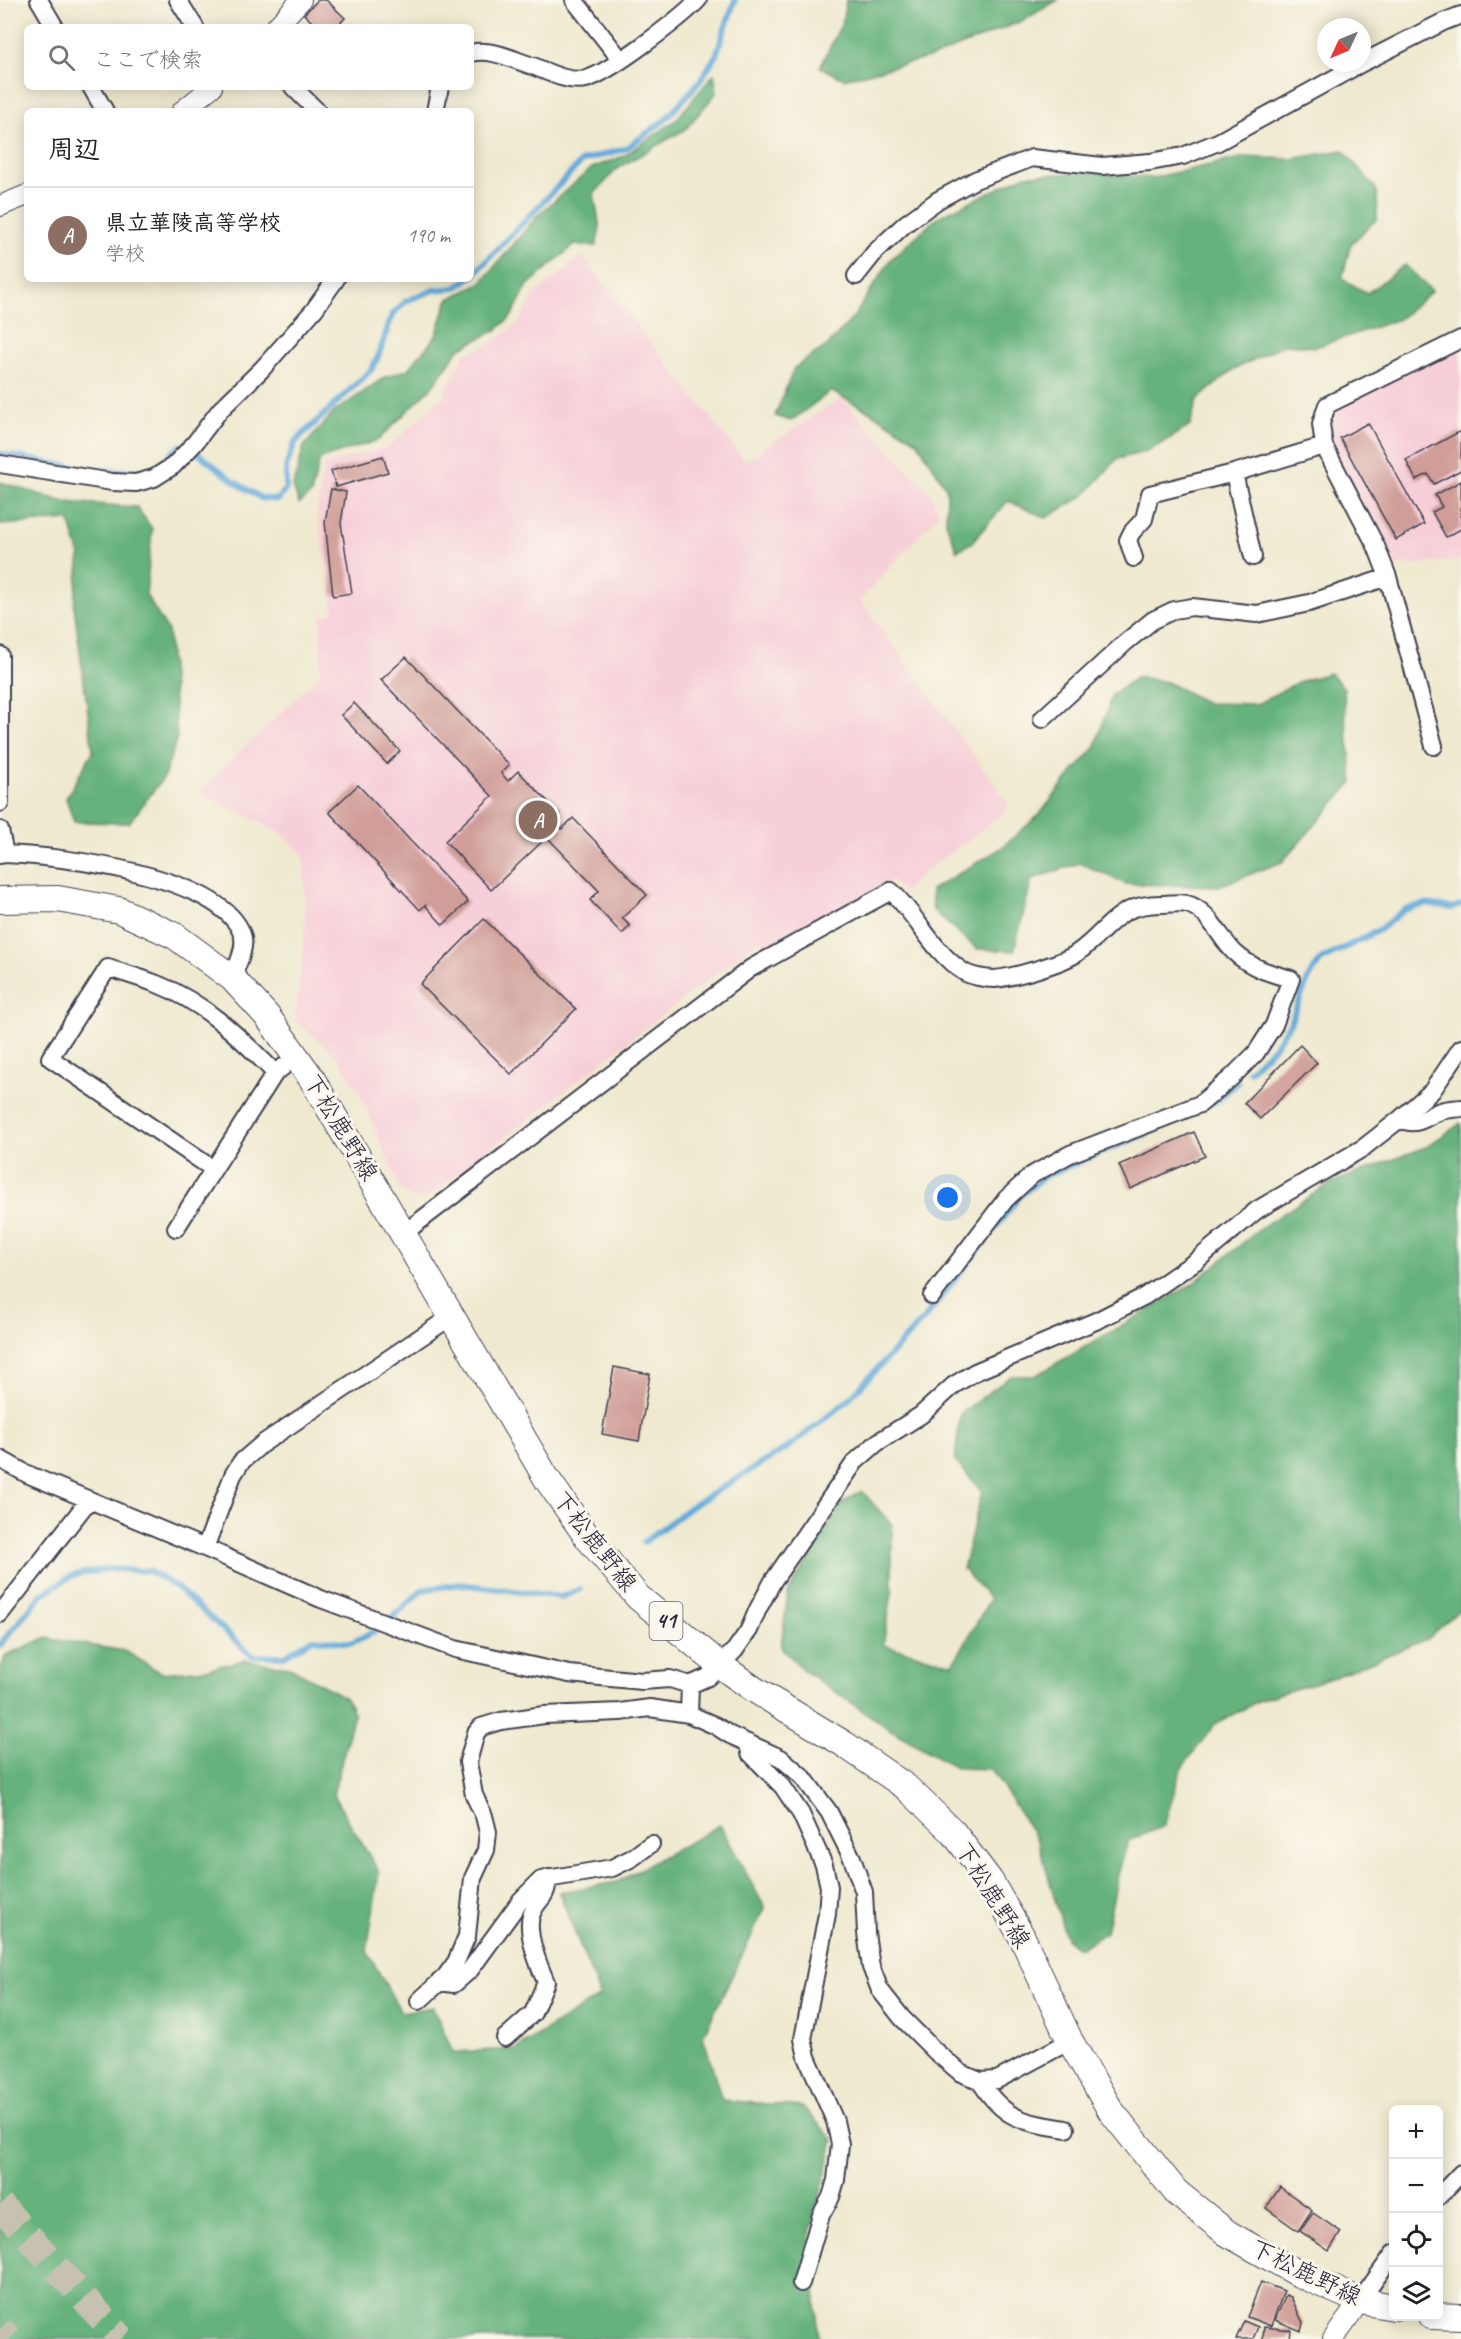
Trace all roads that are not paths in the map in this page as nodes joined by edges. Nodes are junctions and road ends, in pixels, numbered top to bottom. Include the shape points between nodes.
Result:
1 (39, 0) edge
2 (178, 0) edge
3 (301, 0) edge
4 (574, 0) edge
5 (698, 0) edge
6 (1461, 15) edge
7 (53, 24) edge
8 (193, 24) edge
9 (279, 24) edge
10 (474, 52) edge
11 (1371, 58) edge
12 (621, 60) junction
13 (1346, 72) edge
14 (93, 90) edge
15 (208, 90) edge
16 (296, 90) edge
17 (439, 90) edge
18 (103, 108) edge
19 (186, 108) edge
20 (314, 108) edge
21 (436, 108) edge
22 (24, 196) edge
23 (0, 206) edge
24 (856, 276) dead end
25 (328, 282) edge
26 (1461, 339) edge
27 (1324, 446) junction
28 (0, 464) edge
29 (1234, 473) junction
30 (1253, 556) dead end
31 (1134, 558) dead end
32 (1388, 577) junction
33 (0, 655) edge
34 (1042, 719) dead end
35 (1434, 746) dead end
36 (0, 803) edge
37 (0, 830) edge
38 (3, 855) edge
39 (0, 900) edge
40 (232, 978) junction
41 (1461, 1048) edge
42 (298, 1057) junction
43 (275, 1073) junction
44 (1461, 1108) edge
45 (1400, 1119) junction
46 (213, 1169) junction
47 (176, 1228) dead end
48 (404, 1233) junction
49 (932, 1296) dead end
50 (452, 1316) junction
51 (0, 1459) edge
52 (89, 1500) junction
53 (206, 1548) junction
54 (0, 1614) edge
55 (721, 1666) junction
56 (690, 1684) junction
57 (689, 1714) junction
58 (748, 1743) junction
59 (651, 1844) dead end
60 (549, 1878) junction
61 (439, 1982) junction
62 (419, 2001) dead end
63 (505, 2038) dead end
64 (1070, 2042) junction
65 (980, 2081) junction
66 (1066, 2128) dead end
67 (1461, 2173) edge
68 (1443, 2192) edge
69 (1389, 2260) edge
70 (801, 2283) dead end
71 (1360, 2301) junction
72 (1389, 2306) edge
73 (1443, 2316) edge
74 (1461, 2317) edge
75 (1332, 2339) edge

1 - 7 street
2 - 8 street
3 - 9 street
4 - 12 street
5 - 12 street
6 - 11 street
10 - 12 street via 494,53 567,78 585,80
13 - 24 street via 1218,142 1183,156 1102,166 1032,158 975,180 905,224
14 - 18 street
15 - 19 street
16 - 20 street
17 - 21 street
22 - 23 street
25 - 28 street via 314,309 262,369 220,410 194,444 154,478 136,483 112,482
26 - 27 street via 1328,405 1321,424
27 - 29 street
27 - 32 street
29 - 30 street
29 - 31 street via 1150,494 1144,519 1128,540
32 - 34 street via 1309,603 1257,614 1192,607 1174,610 1126,642
32 - 35 street
33 - 36 street
37 - 38 street
38 - 40 street via 89,862 147,875 208,898 231,915 243,935 241,956
39 - 40 main road, 下松鹿野線 / 41 via 58,899 119,910 175,936
40 - 42 main road, 下松鹿野線 / 41
41 - 45 street via 1432,1091
42 - 43 street
42 - 48 main road, 下松鹿野線 / 41
43 - 46 street
43 - 46 street via 200,1006 158,984 108,968 50,1058
44 - 45 street via 1441,1111 1421,1121 1409,1123
45 - 55 street via 1363,1148 1257,1210 1196,1261 1144,1296 1098,1320 975,1372 921,1415 878,1442 855,1462 773,1581 749,1630
46 - 47 street
48 - 49 street via 751,968 891,891 948,961 966,974 994,979 1076,954 1128,909 1144,903 1187,904 1202,911 1233,951 1252,966 1291,979 1274,1025 1256,1053 1231,1078 1200,1104 1070,1154 1032,1175 1006,1199
48 - 50 main road, 下松鹿野線 / 41
50 - 53 street via 241,1462
50 - 55 main road, 下松鹿野線 / 41 via 547,1479 588,1538 638,1597
51 - 52 street
52 - 53 street
52 - 54 street
53 - 56 street via 321,1599 456,1649 569,1674 642,1681 670,1679
55 - 56 street
55 - 64 main road, 下松鹿野線 / 41 via 906,1787 953,1832 990,1881 1022,1937
56 - 57 street
57 - 58 street
57 - 61 street via 650,1708 544,1715 481,1727 468,1762 474,1795 488,1832 486,1850 473,1878 467,1936 456,1962
58 - 65 street via 781,1758 803,1777 829,1812 864,1892 868,1944 880,1990 936,2052 961,2073
58 - 70 street via 750,1753 783,1787 801,1814 824,1865 829,1887 803,2039 840,2144 836,2180
59 - 60 street via 612,1868
60 - 61 street via 541,1880 521,1900 470,1970 454,1984
60 - 63 street via 548,1891 531,1916 530,1927 546,1982 533,2013
61 - 62 street
64 - 65 street via 997,2080
64 - 71 main road, 下松鹿野線 / 41 via 1111,2111 1176,2192 1227,2233 1299,2274
65 - 66 street via 991,2098 1012,2117
67 - 68 street
69 - 71 street
71 - 72 main road, 下松鹿野線 / 41
71 - 75 street
73 - 74 main road

